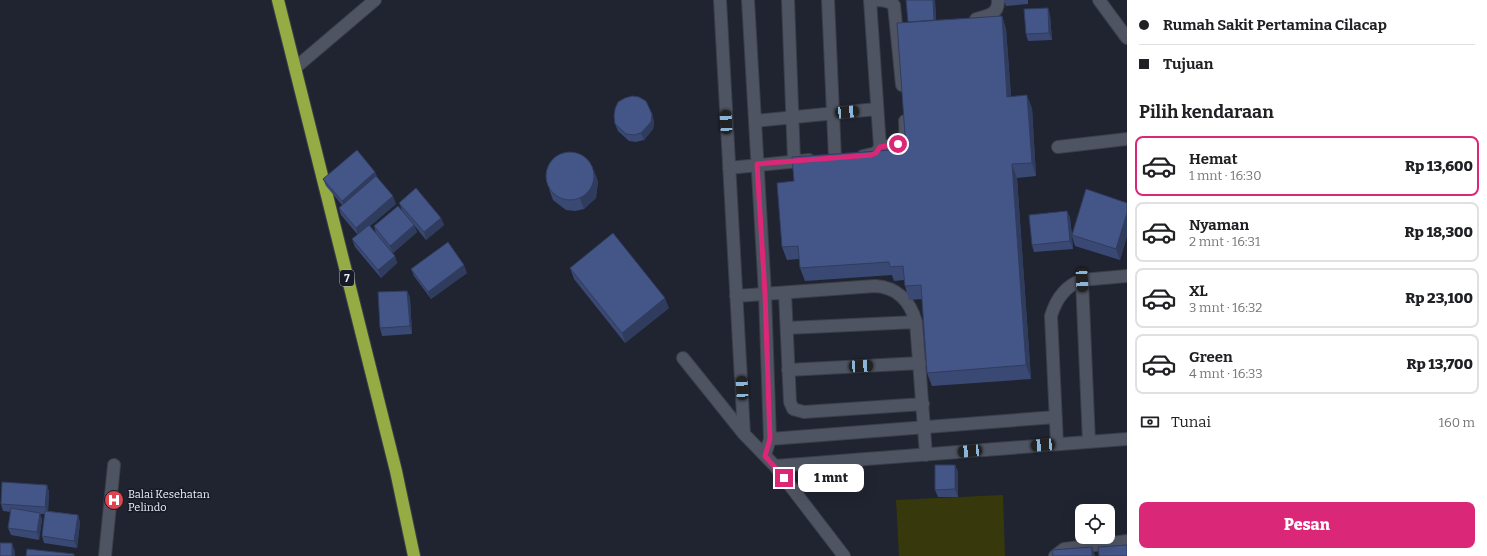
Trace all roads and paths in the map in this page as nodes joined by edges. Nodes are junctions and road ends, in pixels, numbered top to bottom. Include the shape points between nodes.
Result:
1 (278, 0) edge
2 (375, 0) edge
3 (720, 0) edge
4 (748, 0) edge
5 (788, 0) edge
6 (828, 0) edge
7 (870, 0) edge
8 (998, 0) edge
9 (1099, 0) edge
10 (976, 19) edge
11 (1127, 38) edge
12 (295, 68) junction
13 (903, 97) edge
14 (877, 109) junction
15 (904, 112) edge
16 (832, 113) junction
17 (792, 118) junction
18 (755, 121) junction
19 (1127, 139) edge
20 (880, 147) junction
21 (1058, 147) dead end
22 (835, 158) junction
23 (794, 161) junction
24 (757, 164) junction
25 (729, 168) junction
26 (1127, 276) edge
27 (1082, 280) junction
28 (785, 293) junction
29 (765, 294) junction
30 (736, 296) junction
31 (916, 322) junction
32 (787, 328) junction
33 (683, 358) dead end
34 (920, 363) junction
35 (788, 370) junction
36 (923, 404) junction
37 (1056, 417) junction
38 (925, 426) junction
39 (744, 434) junction
40 (770, 439) junction
41 (1127, 439) edge
42 (1089, 442) junction
43 (1058, 444) junction
44 (926, 455) junction
45 (765, 456) junction
46 (114, 465) dead end
47 (775, 466) junction
48 (1127, 541) edge
49 (105, 556) edge
50 (414, 556) edge
51 (844, 556) edge
52 (1055, 556) edge

1 - 12 highway, 7
2 - 12 street
3 - 25 street
4 - 18 street
5 - 17 street
6 - 16 street
7 - 13 street via 890,1 894,5
7 - 14 street
8 - 10 street via 996,11
9 - 11 street
12 - 50 highway, 7 via 396,471
14 - 16 street
14 - 20 street
15 - 20 street via 906,135 903,140 898,144
16 - 17 street
16 - 22 street
17 - 18 street
17 - 23 street
18 - 24 street
19 - 21 street
20 - 22 street via 871,155
22 - 23 street
23 - 24 street
24 - 25 street
24 - 29 street
25 - 30 street
26 - 27 street
27 - 37 street via 1070,286 1058,299 1051,316
27 - 42 street
28 - 29 street
28 - 31 street via 886,286 892,288 906,302 913,311
28 - 32 street
29 - 30 street
29 - 40 street
30 - 39 street
31 - 32 street
31 - 34 street
32 - 35 street
33 - 39 street
34 - 35 street
34 - 36 street
35 - 36 street via 790,402 793,409 798,411
36 - 38 street
37 - 38 street
37 - 43 street
38 - 40 street
38 - 44 street
39 - 45 street
40 - 45 street
41 - 42 street
42 - 43 street
43 - 44 street
44 - 47 street
45 - 47 street
46 - 49 street
47 - 51 street
48 - 52 street via 1064,549

